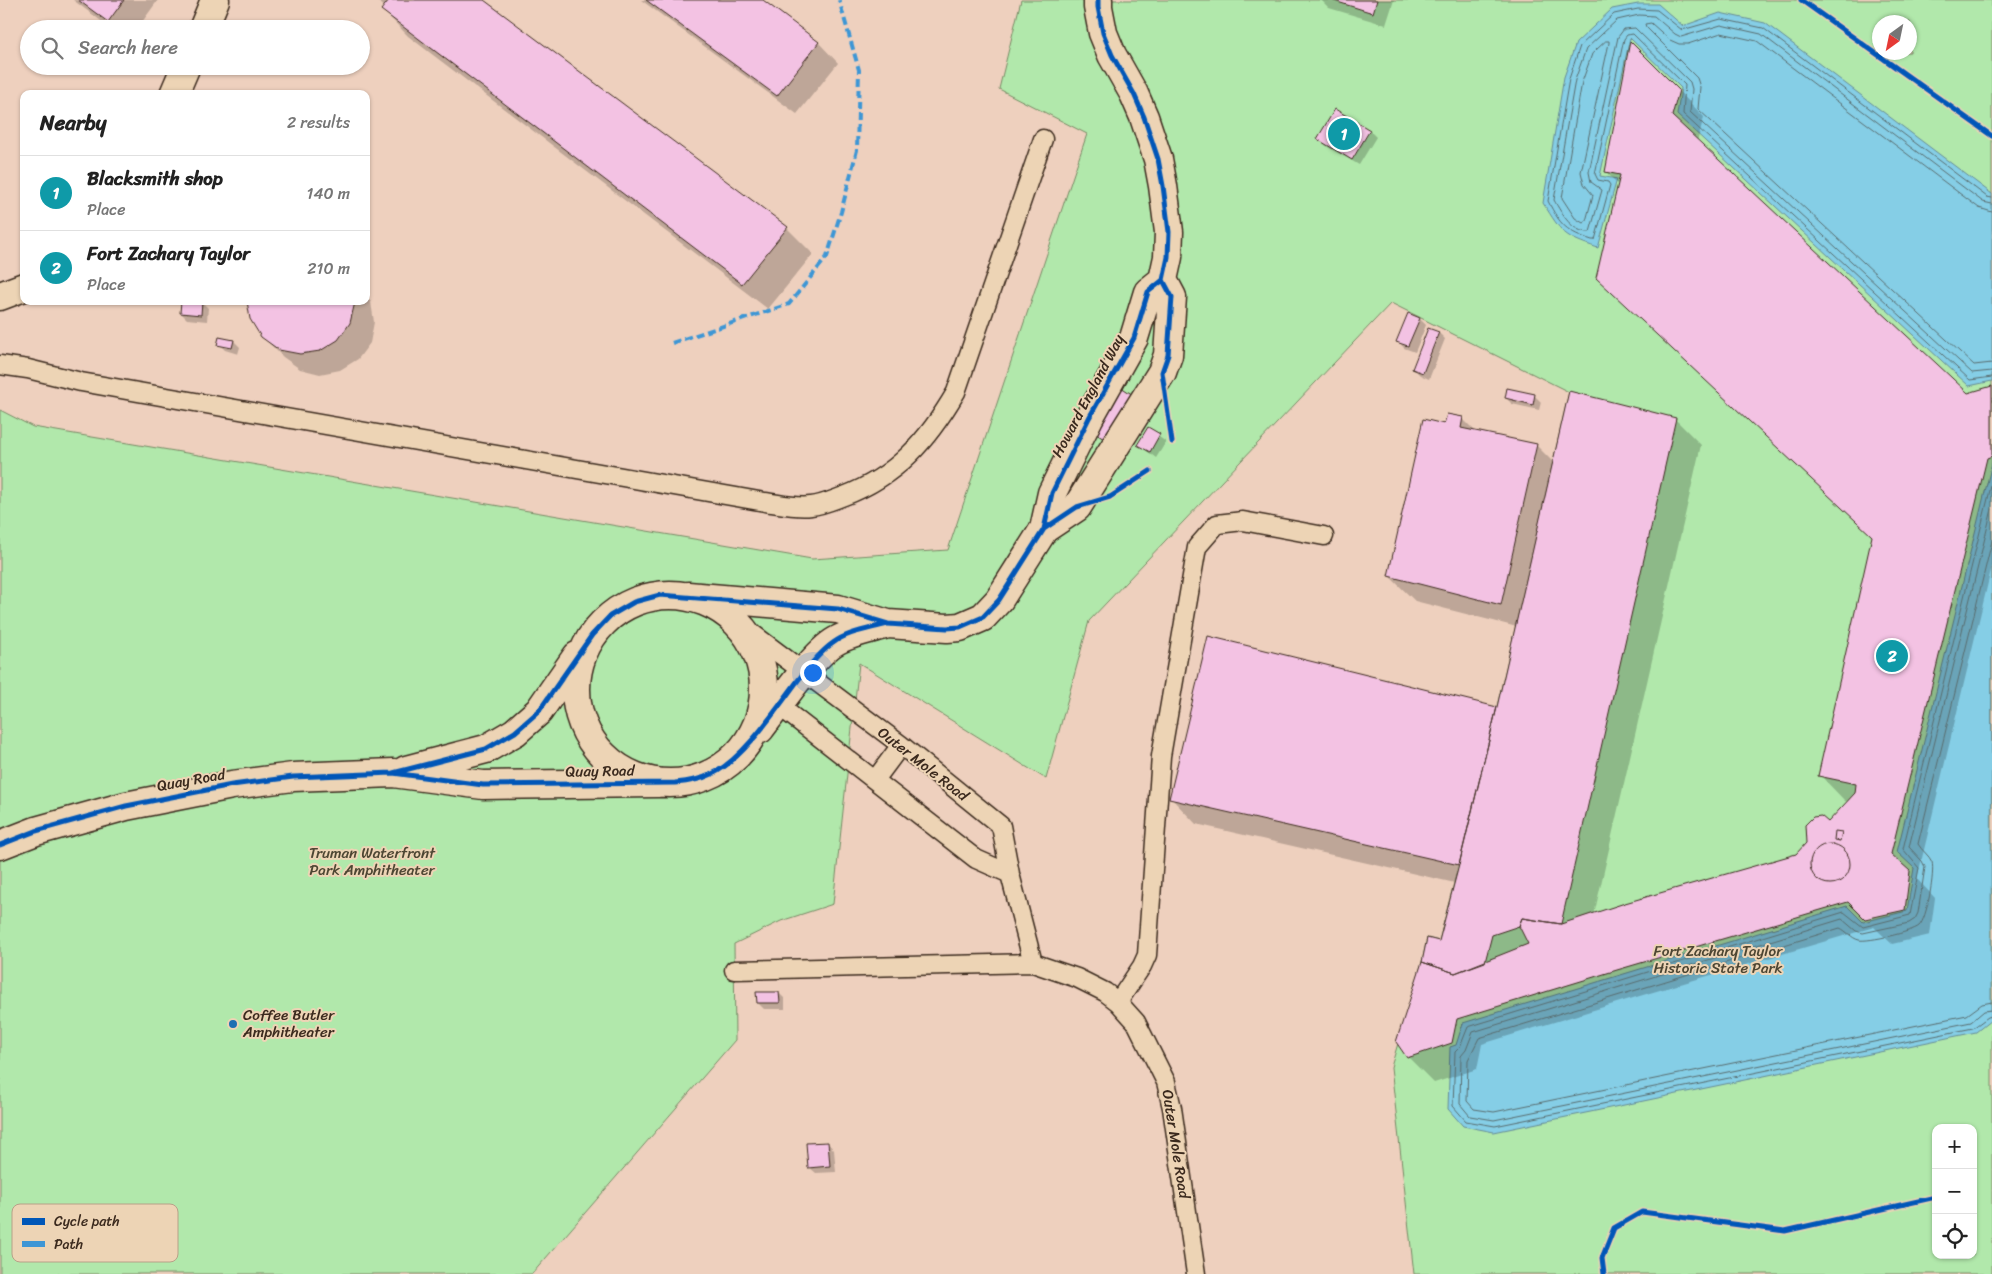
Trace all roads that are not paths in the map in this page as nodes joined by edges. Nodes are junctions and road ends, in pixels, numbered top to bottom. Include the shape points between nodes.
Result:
1 (215, 0) edge
2 (1098, 0) edge
3 (206, 20) edge
4 (182, 75) edge
5 (176, 90) edge
6 (1043, 139) dead end
7 (1163, 280) junction
8 (20, 288) edge
9 (0, 296) edge
10 (1125, 354) junction
11 (0, 365) edge
12 (1162, 372) junction
13 (1044, 529) junction
14 (1324, 536) dead end
15 (688, 596) junction
16 (737, 622) junction
17 (888, 624) junction
18 (592, 635) junction
19 (805, 672) junction
20 (778, 706) junction
21 (901, 745) junction
22 (745, 747) junction
23 (393, 773) junction
24 (876, 780) junction
25 (658, 783) junction
26 (0, 845) edge
27 (1010, 874) junction
28 (1033, 963) junction
29 (734, 970) dead end
30 (1118, 1002) junction
31 (1196, 1274) edge

1 - 3 street
2 - 7 street via 1103,33 1134,94 1158,159 1168,232 1168,257
4 - 5 street
6 - 11 lane via 959,383 944,412 893,471 854,492 811,506 746,498 81,382
7 - 10 street, Howard England Way via 1148,292 1134,338
7 - 12 street, Howard England Way via 1172,297 1168,355
8 - 9 street
10 - 12 street
10 - 13 street, Howard England Way via 1052,492
12 - 13 street, Howard England Way via 1077,507
13 - 17 street, Howard England Way via 999,600 982,617 966,625 947,628
14 - 30 lane via 1243,521 1218,524 1198,546 1161,756 1148,946 1142,966
15 - 16 street via 714,605
15 - 17 street via 838,609
15 - 18 street via 660,595 634,602 610,616
16 - 19 lane, Outer Mole Road
16 - 22 street via 754,645 764,673 764,702 756,729
17 - 19 street via 834,642
18 - 23 street, Quay Road via 539,710 515,732 486,749
18 - 25 street via 580,660 575,687 579,714 590,740 608,760 631,775
19 - 20 street
19 - 21 lane, Outer Mole Road
20 - 22 street
20 - 24 lane
21 - 24 lane
21 - 27 lane, Outer Mole Road via 1001,826
22 - 25 street, Quay Road via 712,774 691,782
23 - 25 street, Quay Road via 483,785
23 - 26 street, Quay Road via 293,777 172,796 81,818
24 - 27 lane via 976,859
27 - 28 lane, Outer Mole Road
28 - 29 lane
28 - 30 lane, Outer Mole Road via 1077,978
30 - 31 lane, Outer Mole Road via 1136,1022 1166,1082

